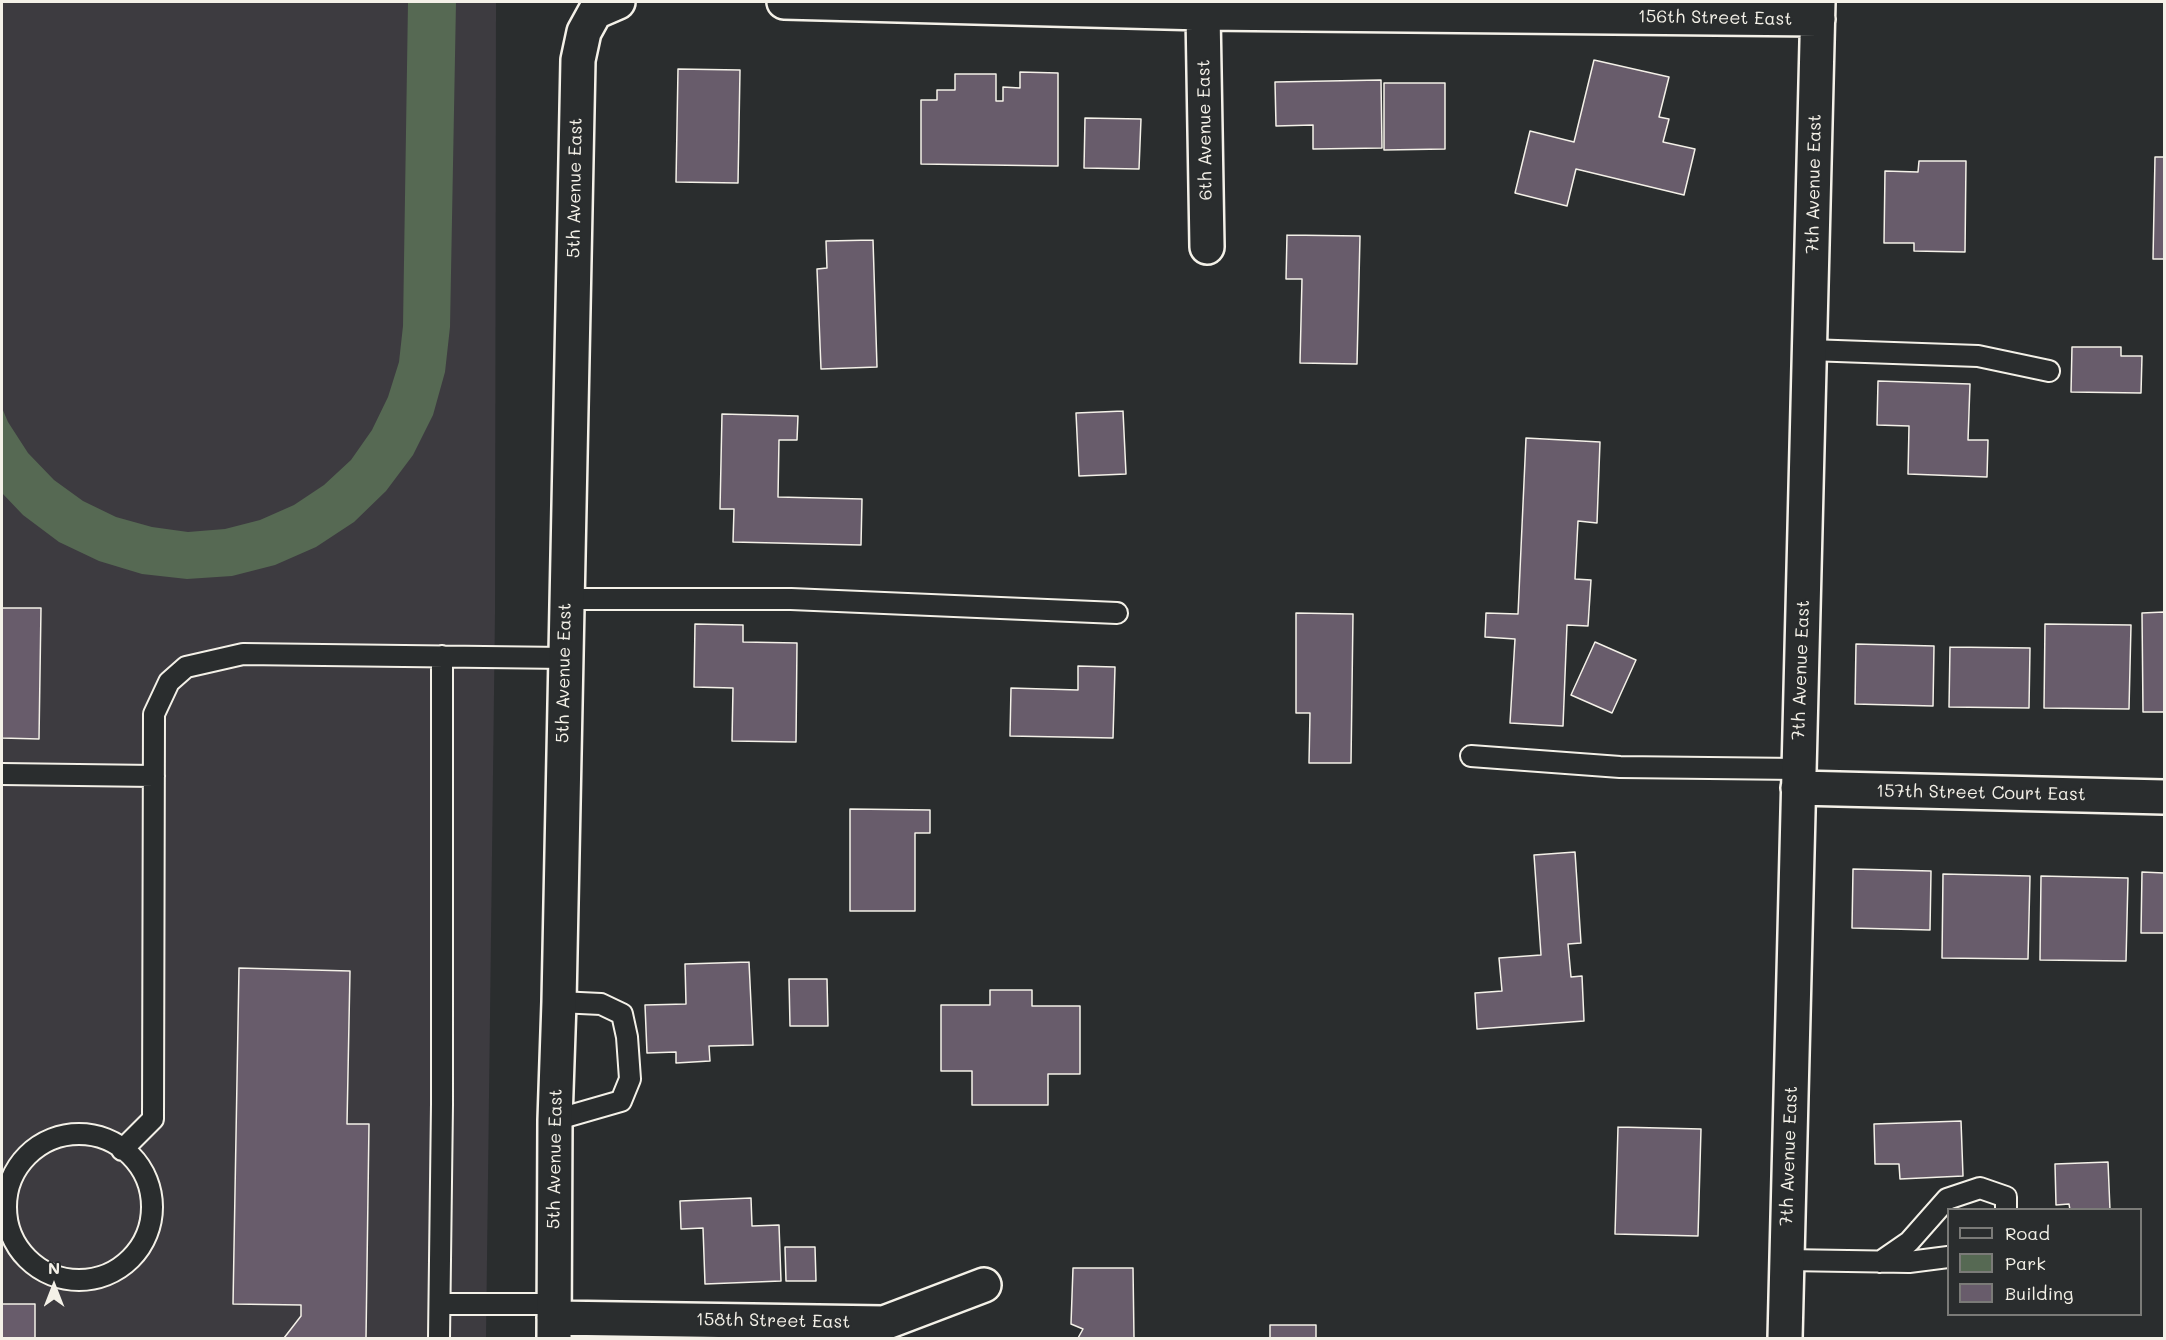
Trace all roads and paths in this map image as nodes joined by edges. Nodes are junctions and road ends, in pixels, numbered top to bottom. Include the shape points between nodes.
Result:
1 (784, 2) edge
2 (606, 7) edge
3 (1818, 10) edge
4 (1203, 13) junction
5 (1207, 247) dead end
6 (1809, 350) junction
7 (2049, 371) dead end
8 (566, 599) junction
9 (1118, 613) dead end
10 (442, 656) junction
11 (565, 658) junction
12 (1471, 756) dead end
13 (2, 774) edge
14 (154, 776) junction
15 (1798, 779) junction
16 (2164, 797) edge
17 (559, 1002) junction
18 (555, 1120) junction
19 (122, 1149) junction
20 (2006, 1208) edge
21 (6, 1237) edge
22 (1947, 1257) edge
23 (1786, 1260) junction
24 (1880, 1262) junction
25 (984, 1285) dead end
26 (440, 1304) junction
27 (554, 1320) edge
28 (439, 1338) edge
29 (1785, 1338) edge

1 - 4 street, 156th Street East
2 - 8 street, 5th Avenue East via 584,32 578,60
3 - 4 street, 156th Street East
3 - 6 street, 7th Avenue East
4 - 5 street, 6th Avenue East
6 - 7 lane via 1978,356
6 - 15 street, 7th Avenue East
8 - 9 lane via 791,599
8 - 11 street, 5th Avenue East
10 - 11 lane
10 - 14 lane via 243,654 186,667 169,682 154,714
10 - 26 lane
11 - 17 street, 5th Avenue East
12 - 15 lane
13 - 14 lane
14 - 19 lane via 153,1119
15 - 16 street, 157th Street Court East
15 - 23 street, 7th Avenue East
17 - 18 street, 5th Avenue East
17 - 18 lane via 601,1004 622,1014 630,1079 621,1101
18 - 27 street, 5th Avenue East
19 - 21 lane via 102,1135 59,1135 24,1156 5,1194
19 - 21 lane via 137,1159 154,1198 146,1239 118,1270 77,1282 37,1269
20 - 24 lane via 2006,1197 1980,1188 1947,1199 1909,1242
22 - 24 lane
23 - 24 lane
23 - 29 street, 7th Avenue East
25 - 27 street, 158th Street East via 884,1323
26 - 27 lane
26 - 28 lane

